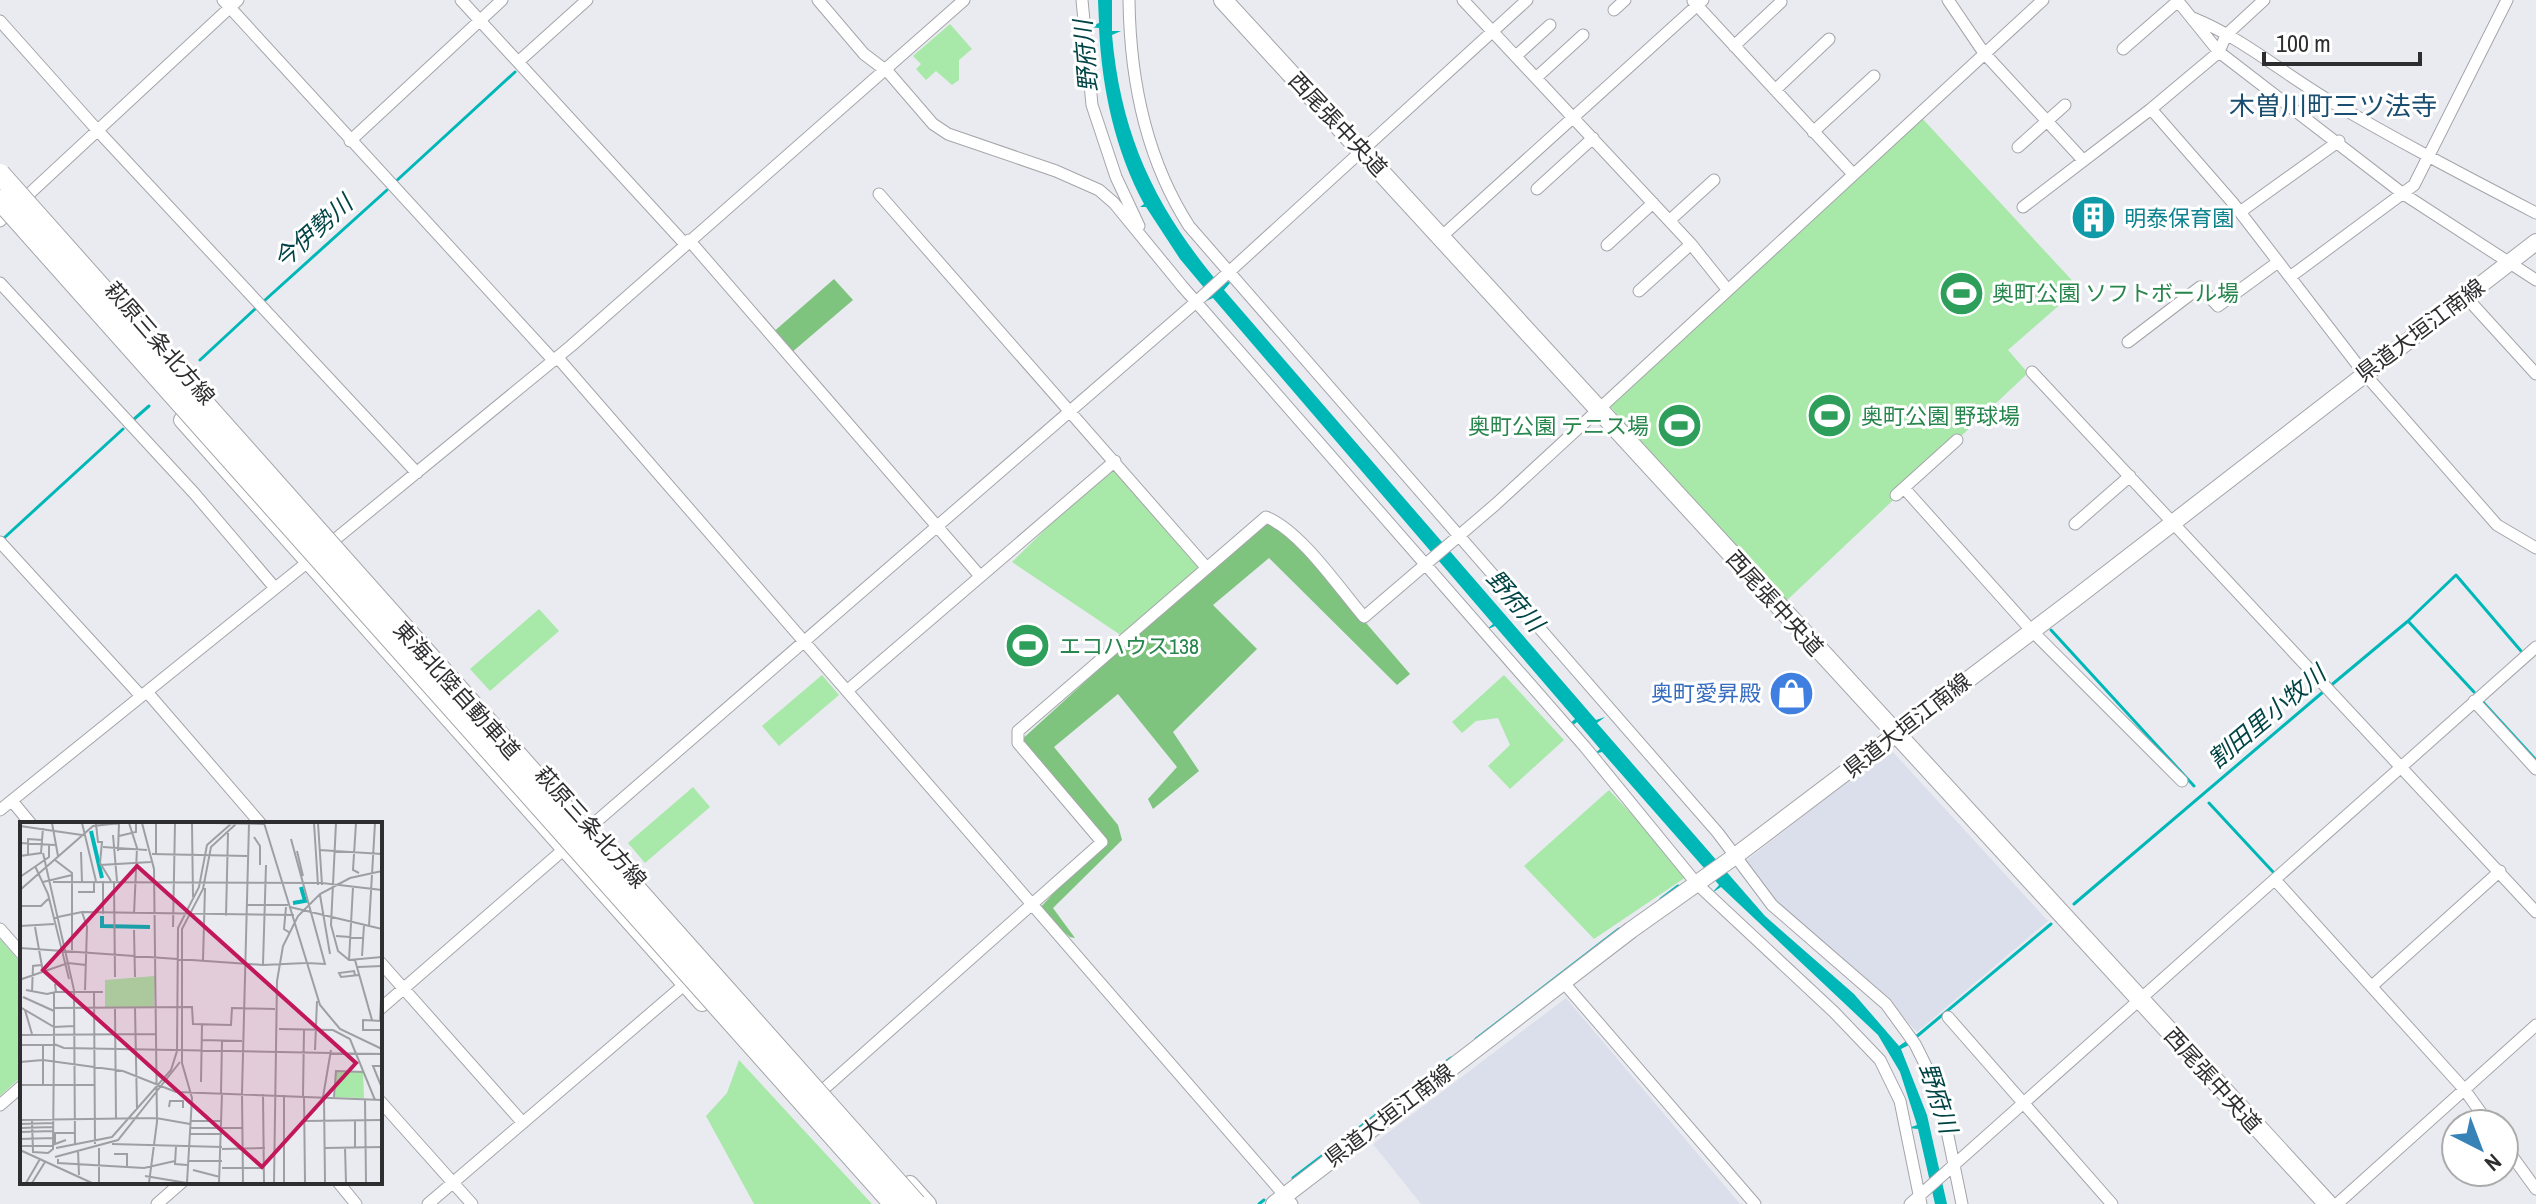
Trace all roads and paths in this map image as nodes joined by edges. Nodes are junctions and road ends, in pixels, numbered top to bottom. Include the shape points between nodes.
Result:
1 (461, 0) edge
2 (502, 0) edge
3 (587, 0) edge
4 (818, 0) edge
5 (964, 0) edge
6 (1082, 0) edge
7 (1129, 0) edge
8 (1223, 0) edge
9 (1463, 0) edge
10 (1527, 0) edge
11 (1625, 0) edge
12 (2043, 0) edge
13 (2264, 0) edge
14 (2507, 0) edge
15 (2177, 1) edge
16 (231, 2) edge
17 (1697, 2) edge
18 (1781, 2) dead end
19 (1953, 2) edge
20 (1614, 10) dead end
21 (2192, 18) junction
22 (480, 20) junction
23 (0, 21) edge
24 (1550, 25) dead end
25 (1493, 30) junction
26 (2229, 33) junction
27 (1583, 35) dead end
28 (1829, 39) dead end
29 (1734, 46) junction
30 (2123, 49) dead end
31 (2219, 52) junction
32 (1984, 53) junction
33 (1517, 55) junction
34 (518, 62) junction
35 (885, 70) junction
36 (1874, 76) dead end
37 (1537, 77) junction
38 (1775, 90) junction
39 (2065, 105) dead end
40 (2151, 109) junction
41 (1573, 116) junction
42 (2046, 122) junction
43 (99, 132) junction
44 (1813, 132) junction
45 (1593, 138) junction
46 (350, 141) junction
47 (2339, 141) junction
48 (2018, 147) dead end
49 (1363, 151) junction
50 (2428, 157) junction
51 (2082, 159) junction
52 (0, 161) edge
53 (0, 174) edge
54 (1853, 174) junction
55 (1714, 180) dead end
56 (1537, 189) dead end
57 (2402, 193) junction
58 (29, 194) junction
59 (879, 194) dead end
60 (1653, 203) junction
61 (2023, 207) dead end
62 (2240, 212) junction
63 (1, 213) edge
64 (2536, 213) edge
65 (1670, 220) junction
66 (1441, 237) junction
67 (687, 242) junction
68 (2536, 242) edge
69 (1691, 244) junction
70 (1607, 245) dead end
71 (1149, 246) junction
72 (2511, 261) junction
73 (2278, 262) junction
74 (1228, 272) junction
75 (2290, 277) junction
76 (2536, 280) edge
77 (0, 283) edge
78 (1727, 289) junction
79 (1639, 291) dead end
80 (2465, 296) junction
81 (1196, 302) junction
82 (2128, 342) dead end
83 (556, 359) junction
84 (2032, 372) dead end
85 (2363, 372) junction
86 (2536, 374) edge
87 (1596, 407) junction
88 (1069, 409) junction
89 (1957, 440) dead end
90 (1115, 461) junction
91 (417, 473) junction
92 (2130, 476) junction
93 (2174, 522) junction
94 (2075, 524) dead end
95 (937, 525) junction
96 (1459, 536) junction
97 (334, 540) junction
98 (0, 542) edge
99 (2536, 548) edge
100 (308, 562) junction
101 (1206, 567) junction
102 (1425, 567) junction
103 (980, 576) junction
104 (275, 588) junction
105 (2031, 630) junction
106 (803, 640) junction
107 (2536, 647) edge
108 (848, 690) junction
109 (144, 694) junction
110 (2474, 701) junction
111 (1894, 734) junction
112 (2400, 766) junction
113 (2536, 769) edge
114 (2182, 781) dead end
115 (4, 804) edge
116 (28, 822) edge
117 (259, 822) edge
118 (590, 826) junction
119 (564, 849) junction
120 (1734, 857) junction
121 (2500, 871) junction
122 (2276, 881) junction
123 (1697, 884) junction
124 (1032, 904) junction
125 (2536, 912) edge
126 (0, 929) edge
127 (20, 952) edge
128 (382, 964) edge
129 (1564, 983) junction
130 (685, 984) junction
131 (2372, 986) junction
132 (404, 989) junction
133 (2142, 1001) junction
134 (382, 1007) edge
135 (1948, 1017) dead end
136 (2536, 1025) edge
137 (20, 1088) edge
138 (825, 1088) junction
139 (2464, 1089) junction
140 (2023, 1100) junction
141 (382, 1103) edge
142 (0, 1105) edge
143 (2478, 1108) edge
144 (523, 1123) junction
145 (1955, 1163) junction
146 (2520, 1167) edge
147 (453, 1183) junction
148 (176, 1184) edge
149 (340, 1184) edge
150 (2536, 1189) edge
151 (1284, 1201) edge
152 (1916, 1201) edge
153 (157, 1204) edge
154 (356, 1204) edge
155 (428, 1204) edge
156 (472, 1204) edge
157 (881, 1204) edge
158 (894, 1204) edge
159 (916, 1204) edge
160 (928, 1204) edge
161 (1755, 1204) edge
162 (1962, 1204) edge
163 (2112, 1204) edge
164 (2328, 1204) edge
165 (2337, 1204) edge

1 - 22 street
2 - 22 street
3 - 34 street
4 - 35 street
5 - 35 street
6 - 71 street via 1092,105 1116,177
7 - 74 street via 1131,63 1147,131 1178,209
8 - 49 main road, 西尾張中央道
9 - 25 street
10 - 25 street
11 - 20 street
12 - 32 street
13 - 26 street
14 - 50 street
15 - 21 street
15 - 30 street
16 - 43 street
16 - 46 street
17 - 29 street
17 - 41 street
18 - 29 street
19 - 32 street
21 - 26 street
21 - 31 street
22 - 34 street
22 - 46 street
23 - 43 street
24 - 33 street
25 - 33 street
25 - 49 street
26 - 31 street
26 - 50 street via 2322,96
27 - 37 street
28 - 38 street
29 - 38 street
31 - 40 street
31 - 47 street
32 - 42 street
32 - 54 street
33 - 37 street
34 - 67 street
35 - 67 street
35 - 71 street via 948,134 1099,190
36 - 44 street
37 - 41 street
38 - 44 street
39 - 42 street
40 - 51 street
40 - 62 street
41 - 45 street
41 - 66 street
42 - 48 street
42 - 51 street
43 - 58 street
43 - 91 street
44 - 54 street
45 - 56 street
45 - 60 street
46 - 83 street
47 - 57 street
47 - 62 street
49 - 66 main road, 西尾張中央道
49 - 74 street
50 - 57 street via 2414,185
50 - 64 street
51 - 61 street
52 - 58 main road, 萩原三条北方線
53 - 159 highway, 東海北陸自動車道, bridge
54 - 78 street
55 - 65 street
57 - 72 street
57 - 75 street
58 - 63 street
58 - 97 main road, 萩原三条北方線
59 - 88 street
60 - 65 street
60 - 70 street
62 - 73 street
63 - 100 main road, 萩原三条北方線
63 - 158 highway, 東海北陸自動車道, bridge
65 - 69 street
66 - 87 main road, 西尾張中央道
67 - 83 street
67 - 95 street
68 - 72 main road, 県道大垣江南線
69 - 78 street
69 - 79 street
71 - 81 street
72 - 76 street
72 - 80 main road, 県道大垣江南線
73 - 75 street
73 - 82 street via 2218,306 2200,287
74 - 81 street
74 - 96 street
75 - 85 street
77 - 104 street
78 - 87 street
80 - 85 main road, 県道大垣江南線
80 - 86 street
81 - 88 street
81 - 102 street
83 - 91 street
83 - 106 street
84 - 92 street
85 - 93 main road, 県道大垣江南線
85 - 99 street via 2497,525
87 - 96 street
87 - 111 main road, 西尾張中央道
88 - 90 street
88 - 95 street
89 - 105 street via 1900,492
90 - 101 street
90 - 103 street
91 - 97 street
92 - 93 street
92 - 94 street
93 - 105 main road, 県道大垣江南線
93 - 112 street
95 - 103 street
95 - 106 street
96 - 102 street
96 - 120 street
97 - 100 street
97 - 118 main road, 萩原三条北方線
98 - 109 street
100 - 104 street
100 - 119 main road, 萩原三条北方線
101 - 102 street via 1266,517 1295,538 1364,617
101 - 124 street via 1018,731 1018,743 1102,842
102 - 123 street via 1585,747
103 - 108 street
104 - 109 street
105 - 111 main road, 県道大垣江南線
105 - 114 street
106 - 108 street
106 - 118 street
107 - 110 street
108 - 124 street
109 - 115 street
109 - 117 street
110 - 112 street
110 - 113 street
111 - 120 main road, 県道大垣江南線
111 - 133 main road, 西尾張中央道
112 - 121 street
112 - 122 street
115 - 116 street
118 - 119 street
118 - 138 main road, 萩原三条北方線
119 - 130 main road, 萩原三条北方線
119 - 132 street
120 - 123 main road, 県道大垣江南線
120 - 145 street via 1772,905 1886,1004 1939,1092
121 - 125 street
121 - 131 street
122 - 131 street
122 - 133 street
123 - 129 main road, 県道大垣江南線
123 - 152 street via 1880,1060 1900,1101
124 - 138 street
124 - 151 street
126 - 127 street
128 - 132 street
129 - 151 main road, 県道大垣江南線
129 - 161 street
130 - 144 street
130 - 157 main road, 萩原三条北方線
131 - 139 street
132 - 134 street
132 - 144 street
133 - 140 street
133 - 164 main road, 西尾張中央道
135 - 140 street
136 - 139 street
137 - 142 street
138 - 160 main road, 萩原三条北方線
139 - 143 street
139 - 165 street
140 - 145 street
140 - 163 street
141 - 147 street
144 - 147 street
145 - 152 street
145 - 162 street
146 - 150 street
147 - 155 street
147 - 156 street
148 - 153 street
149 - 154 street

